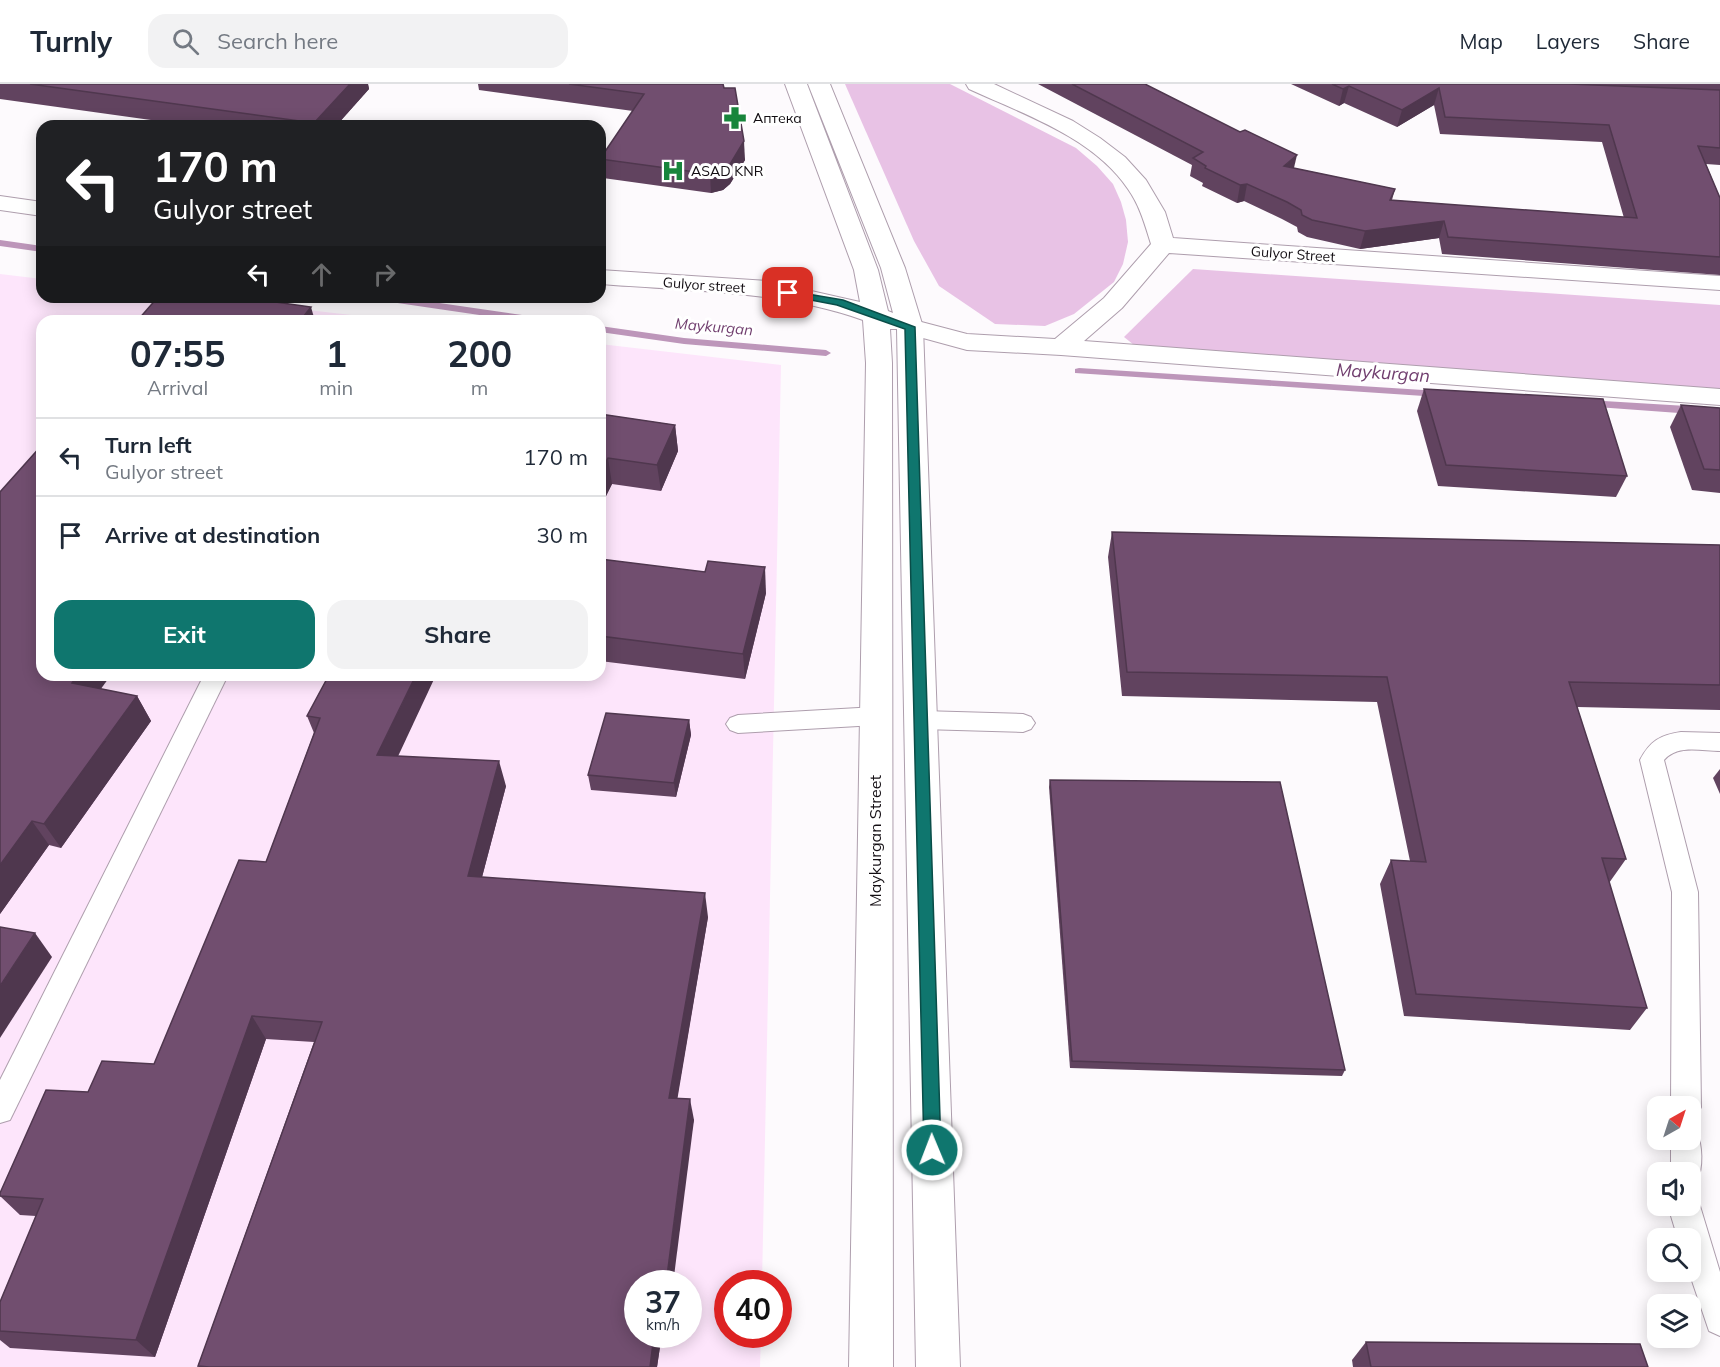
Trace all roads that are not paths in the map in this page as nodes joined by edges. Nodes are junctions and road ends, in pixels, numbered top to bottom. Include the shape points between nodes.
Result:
1 (795, 84) edge
2 (819, 84) edge
3 (977, 84) edge
4 (0, 203) edge
5 (36, 208) edge
6 (1163, 245) junction
7 (606, 277) edge
8 (1720, 283) edge
9 (876, 316) junction
10 (910, 327) junction
11 (1061, 347) junction
12 (1720, 397) edge
13 (213, 681) edge
14 (876, 716) junction
15 (922, 720) junction
16 (1023, 723) dead end
17 (738, 724) dead end
18 (1720, 742) edge
19 (1686, 1096) edge
20 (0, 1110) edge
21 (1686, 1216) edge
22 (1720, 1320) edge
23 (941, 1366) edge
24 (871, 1367) edge

1 - 9 street, Maykurgan Street via 866,270
2 - 10 street via 894,268
3 - 6 street via 1057,122 1115,159 1153,207
4 - 5 street
6 - 8 street, Gulyor Street
6 - 11 street via 1113,303
7 - 9 street, Gulyor street via 767,289 840,303
9 - 10 street, Gulyor street
9 - 14 street, Maykurgan Street
10 - 11 street via 967,342
10 - 15 street
11 - 12 street
13 - 20 lane
14 - 17 lane
14 - 24 street, Maykurgan Street
15 - 16 lane
15 - 23 street
18 - 19 lane via 1669,742 1657,749 1652,760 1685,892
21 - 22 lane

